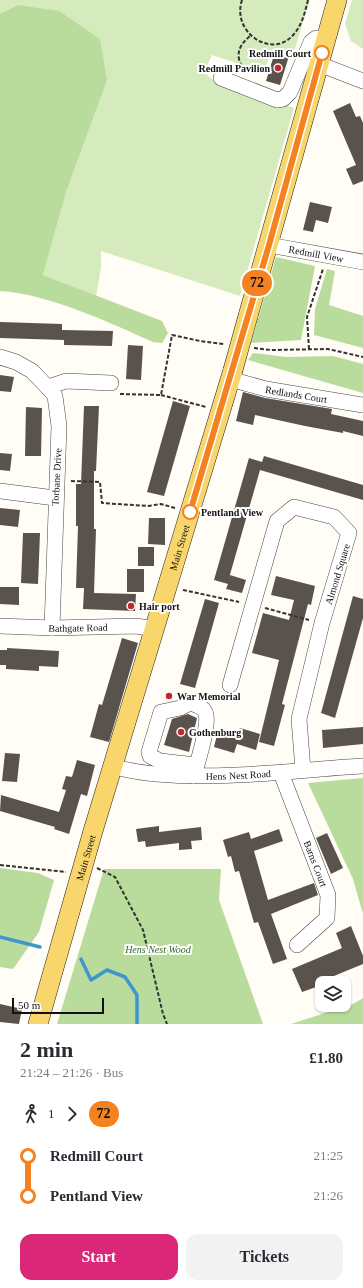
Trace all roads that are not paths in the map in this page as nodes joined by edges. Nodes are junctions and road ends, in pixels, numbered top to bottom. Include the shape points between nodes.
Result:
1 (337, 0) edge
2 (326, 40) junction
3 (319, 64) junction
4 (221, 78) dead end
5 (363, 81) edge
6 (269, 245) junction
7 (363, 262) edge
8 (0, 357) edge
9 (231, 374) junction
10 (48, 387) junction
11 (113, 388) road end
12 (363, 405) edge
13 (0, 491) edge
14 (55, 498) junction
15 (0, 626) edge
16 (52, 628) junction
17 (155, 629) junction
18 (230, 685) dead end
19 (363, 766) edge
20 (114, 767) junction
21 (195, 770) junction
22 (303, 770) junction
23 (281, 773) junction
24 (297, 944) dead end
25 (38, 1024) edge

1 - 2 main road, Main Street
2 - 3 main road, Main Street
2 - 4 street via 316,38 310,42 290,92 283,99 277,100
3 - 5 street
3 - 6 main road, Main Street
6 - 7 street, Redmill View
6 - 9 main road, Main Street, bridge
8 - 10 street, Torbane Drive via 32,371
9 - 12 street, Redlands Court via 266,389
9 - 17 main road, Main Street
10 - 11 street via 66,381
10 - 14 street, Torbane Drive via 55,396 59,426
13 - 14 street
14 - 16 street, Torbane Drive
15 - 16 street, Bathgate Road
16 - 17 street, Bathgate Road via 136,626
17 - 20 main road, Main Street
18 - 22 street, Almond Square via 278,521 294,507 334,517 349,533 322,623 299,719
19 - 22 street, Hens Nest Road
20 - 21 street, Hens Nest Road via 155,774
20 - 25 main road, Main Street
21 - 21 street via 207,724 206,713 200,706 190,703 162,712 149,752 150,756 160,762
21 - 23 street, Hens Nest Road
22 - 23 street, Hens Nest Road
23 - 24 street, Barns Court via 328,895 327,918

